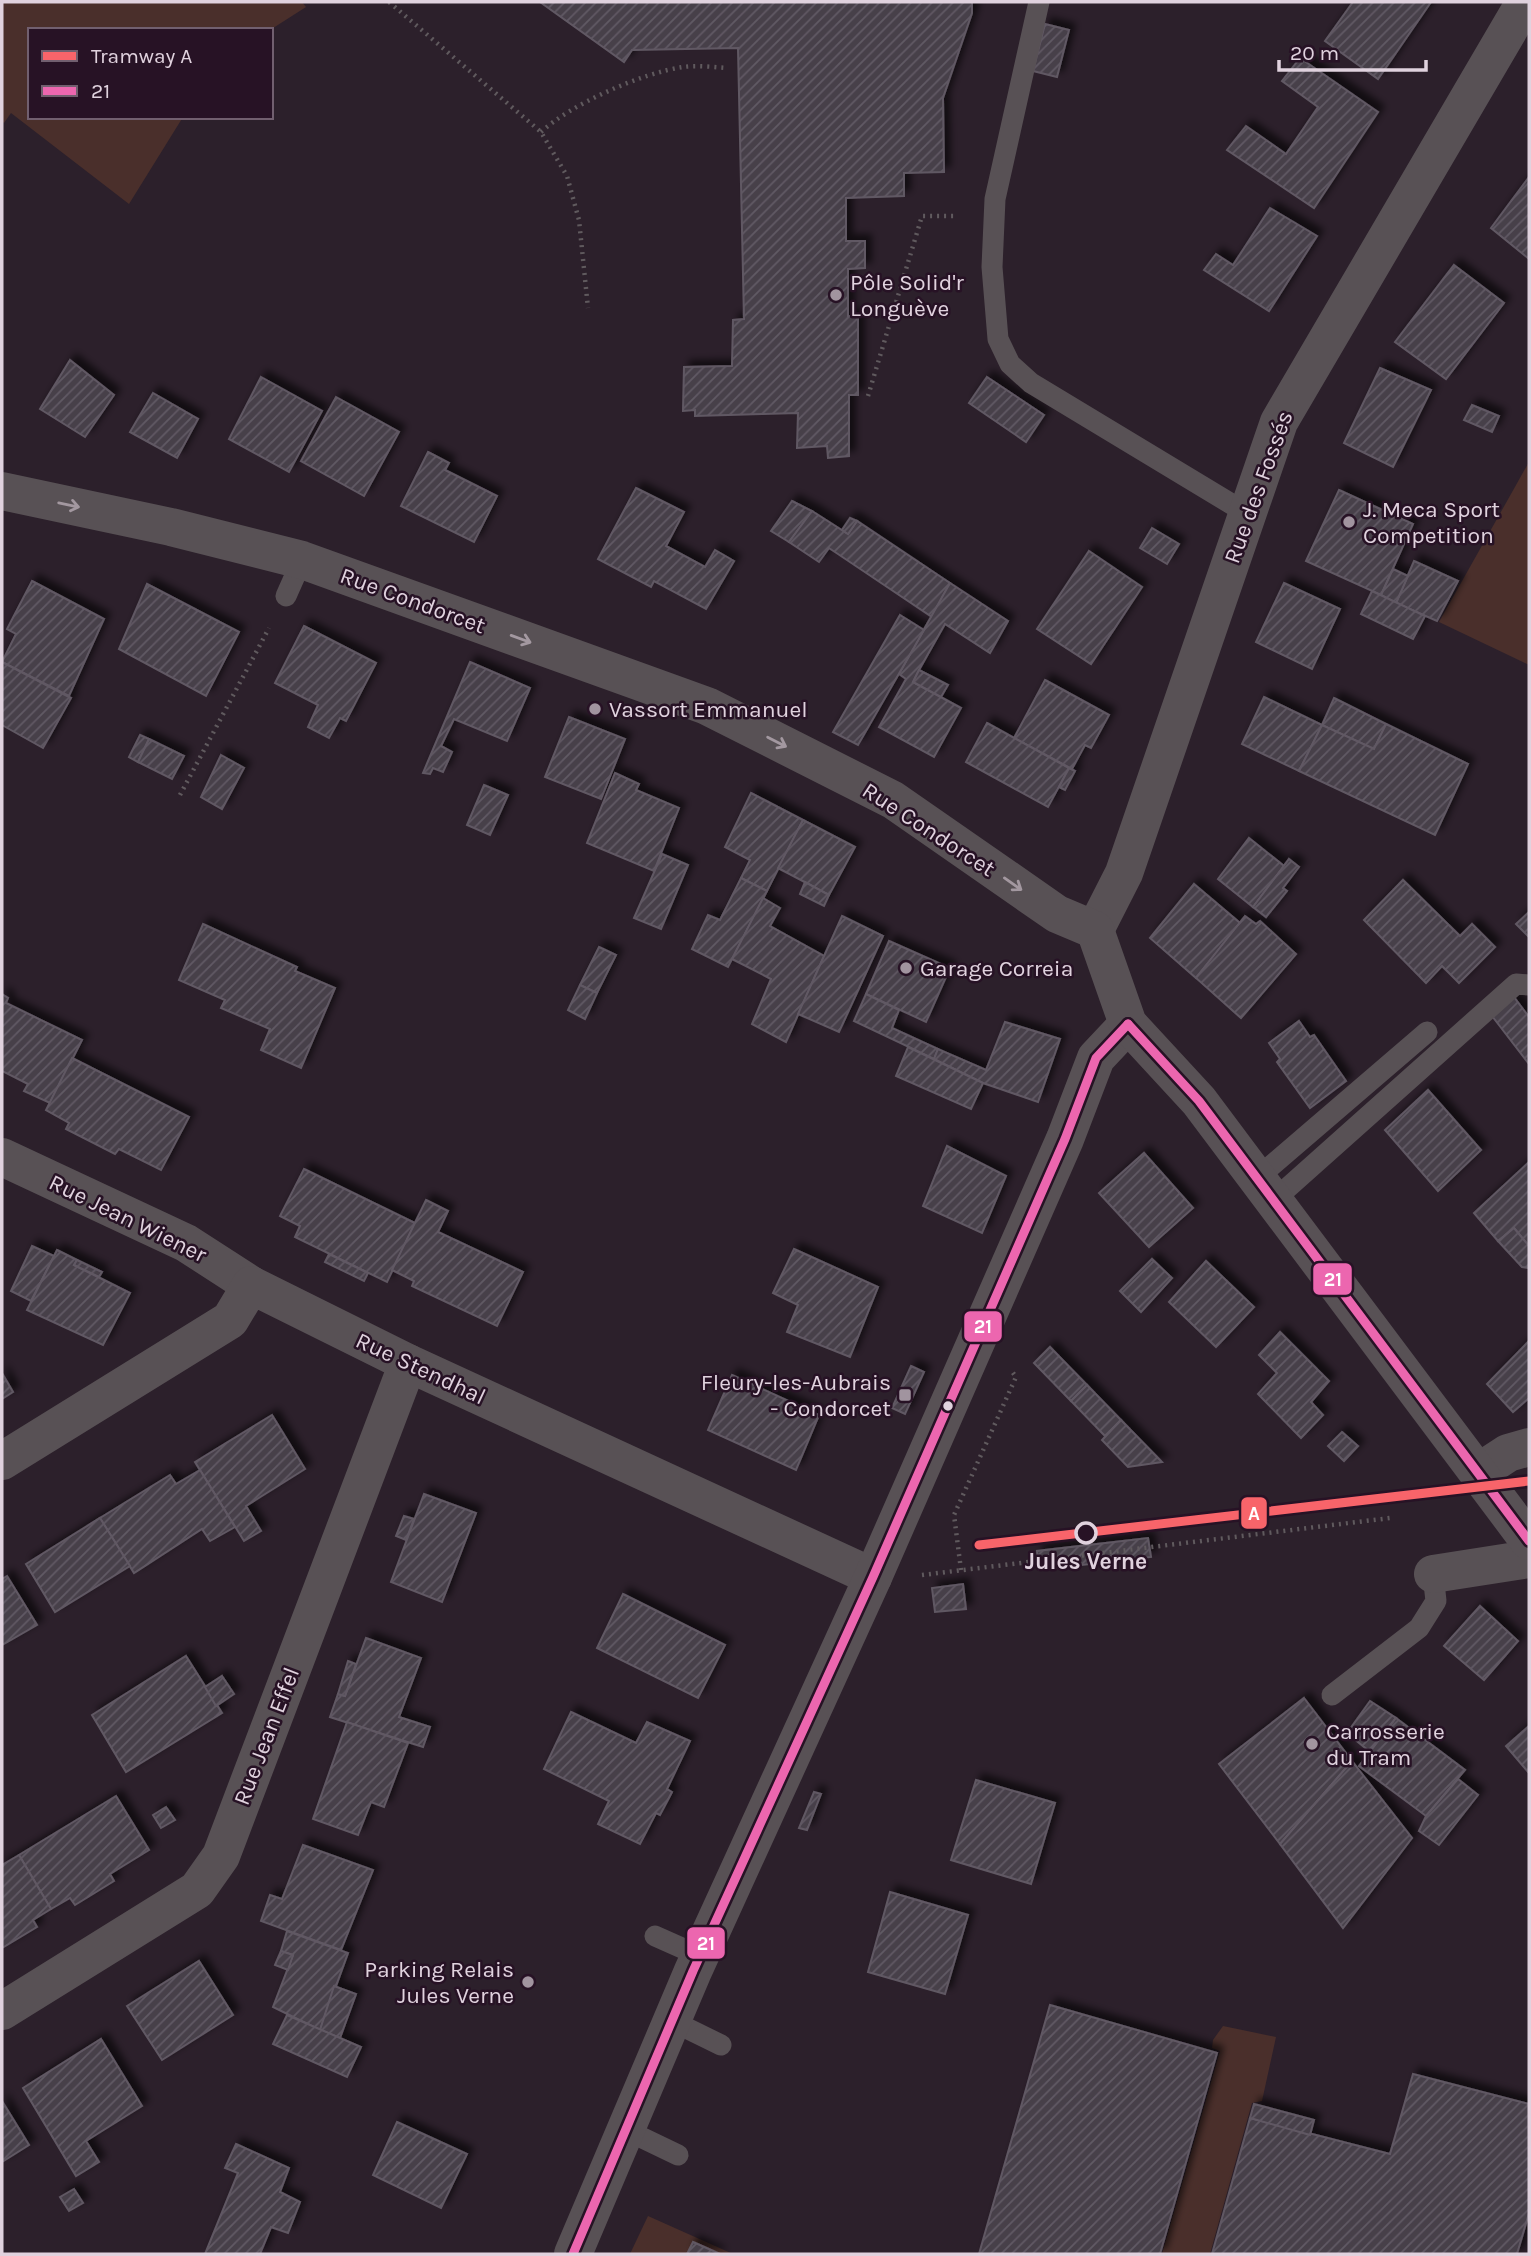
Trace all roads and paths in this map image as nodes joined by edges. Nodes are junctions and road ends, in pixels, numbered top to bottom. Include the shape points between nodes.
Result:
1 (389, 2) edge
2 (1039, 2) edge
3 (1525, 2) edge
4 (727, 68) dead end
5 (541, 132) junction
6 (994, 215) junction
7 (588, 309) dead end
8 (868, 396) dead end
9 (2, 491) edge
10 (1248, 514) junction
11 (302, 560) junction
12 (286, 596) joint
13 (180, 795) dead end
14 (1096, 930) junction
15 (1529, 985) edge
16 (1128, 1024) junction
17 (1427, 1031) dead end
18 (2, 1157) edge
19 (1265, 1189) junction
20 (251, 1285) junction
21 (408, 1363) junction
22 (1008, 1365) dead end
23 (1529, 1447) edge
24 (2, 1461) edge
25 (1479, 1472) junction
26 (1390, 1518) dead end
27 (1529, 1541) edge
28 (1529, 1559) edge
29 (961, 1570) junction
30 (930, 1574) dead end
31 (1433, 1574) joint
32 (873, 1577) junction
33 (1332, 1695) dead end
34 (656, 1936) dead end
35 (701, 1956) junction
36 (2, 2011) edge
37 (672, 2021) junction
38 (721, 2045) dead end
39 (626, 2130) junction
40 (678, 2155) dead end
41 (573, 2254) edge

1 - 5 path
2 - 6 lane
3 - 10 street, Rue des Fossés via 1293,392
4 - 5 path via 685,66 635,79 553,121
5 - 7 path via 567,176 579,220
6 - 8 path via 922,216
6 - 10 lane via 992,267 998,339 1010,364 1031,383
9 -> 11 street, Rue Condorcet
10 - 14 street, Rue des Fossés via 1124,873
11 - 12 lane
11 -> 14 street, Rue Condorcet via 707,706 893,800 1057,914
12 - 13 path
14 - 16 street
15 - 19 lane via 1516,984
16 - 19 street via 1199,1101
16 - 32 street via 1096,1058
17 - 19 lane
18 - 20 street, Rue Jean Wiener via 186,1243
19 - 25 street
20 - 21 street, Rue Stendhal
20 - 24 street via 230,1320
21 - 32 street, Rue Stendhal
21 - 36 street, Rue Jean Effel via 211,1874 197,1890
22 - 29 path via 1016,1377 954,1515
23 - 25 street via 1508,1453
25 - 27 street
26 - 29 path
28 - 31 street
29 - 30 path
31 - 33 lane via 1436,1601 1419,1628
32 - 35 street
34 - 35 lane
35 - 37 street
37 - 38 lane
37 - 39 street
39 - 40 lane
39 - 41 street

